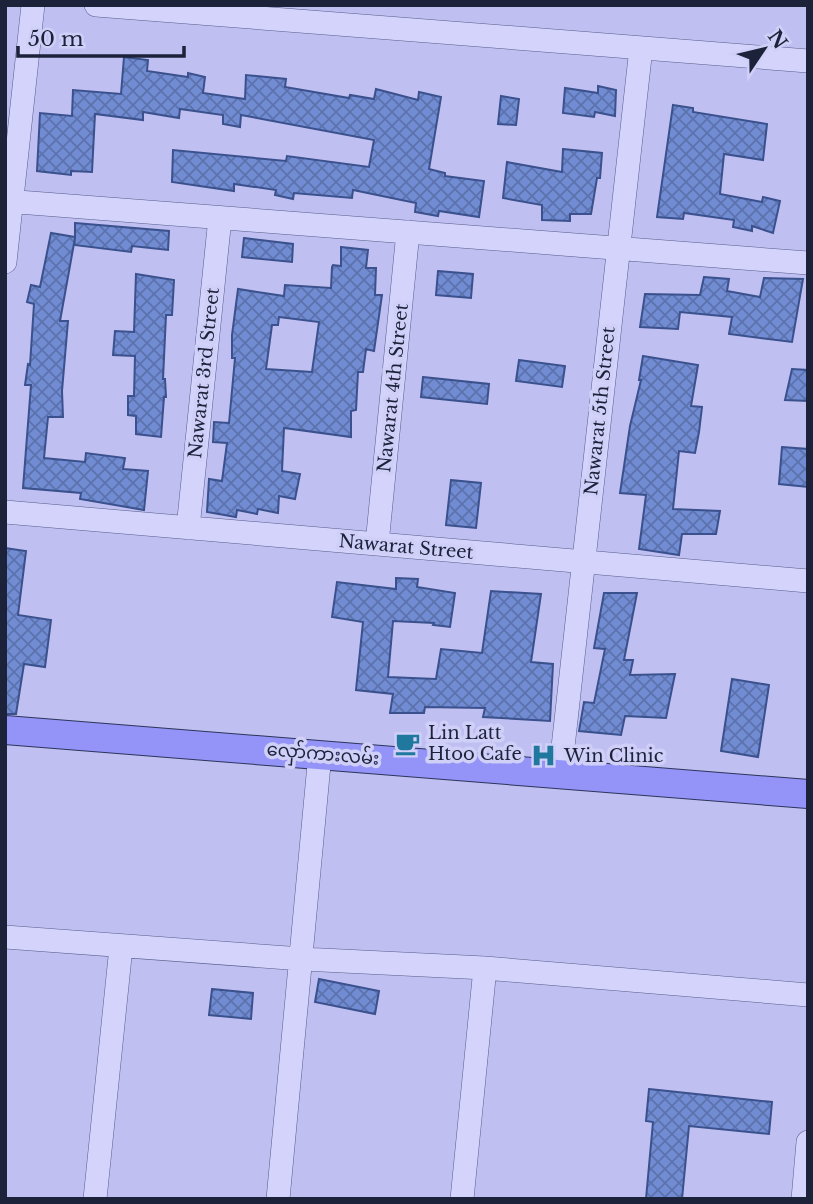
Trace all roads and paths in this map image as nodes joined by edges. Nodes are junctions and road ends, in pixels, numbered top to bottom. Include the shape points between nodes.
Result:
1 (33, 5) edge
2 (96, 5) edge
3 (641, 48) junction
4 (808, 61) edge
5 (8, 202) edge
6 (219, 218) junction
7 (408, 232) junction
8 (619, 248) junction
9 (5, 262) edge
10 (808, 263) edge
11 (5, 512) edge
12 (188, 528) junction
13 (377, 544) junction
14 (584, 562) junction
15 (808, 581) edge
16 (5, 730) edge
17 (320, 754) junction
18 (560, 774) junction
19 (808, 794) edge
20 (5, 937) edge
21 (121, 947) junction
22 (302, 959) junction
23 (485, 968) junction
24 (808, 995) edge
25 (808, 1142) edge
26 (94, 1199) edge
27 (278, 1199) edge
28 (462, 1199) edge
29 (803, 1199) edge

1 - 5 street
2 - 3 street
3 - 4 street
3 - 8 street, Nawarat 5th Street
5 - 6 street
5 - 9 street
6 - 7 street
6 - 12 street, Nawarat 3rd Street
7 - 8 street
7 - 13 street, Nawarat 4th Street
8 - 10 street
8 - 14 street, Nawarat 5th Street
11 - 12 street, Nawarat Street
12 - 13 street, Nawarat Street
13 - 14 street, Nawarat Street
14 - 15 street, Nawarat Street
14 - 18 street, Nawarat 5th Street
16 - 17 main road, လှော်ကားလမ်း
17 - 18 main road, လှော်ကားလမ်း
17 - 22 street
18 - 19 main road, လှော်ကားလမ်း
20 - 21 street
21 - 22 street
21 - 26 street
22 - 23 street
22 - 27 street
23 - 24 street
23 - 28 street
25 - 29 street

